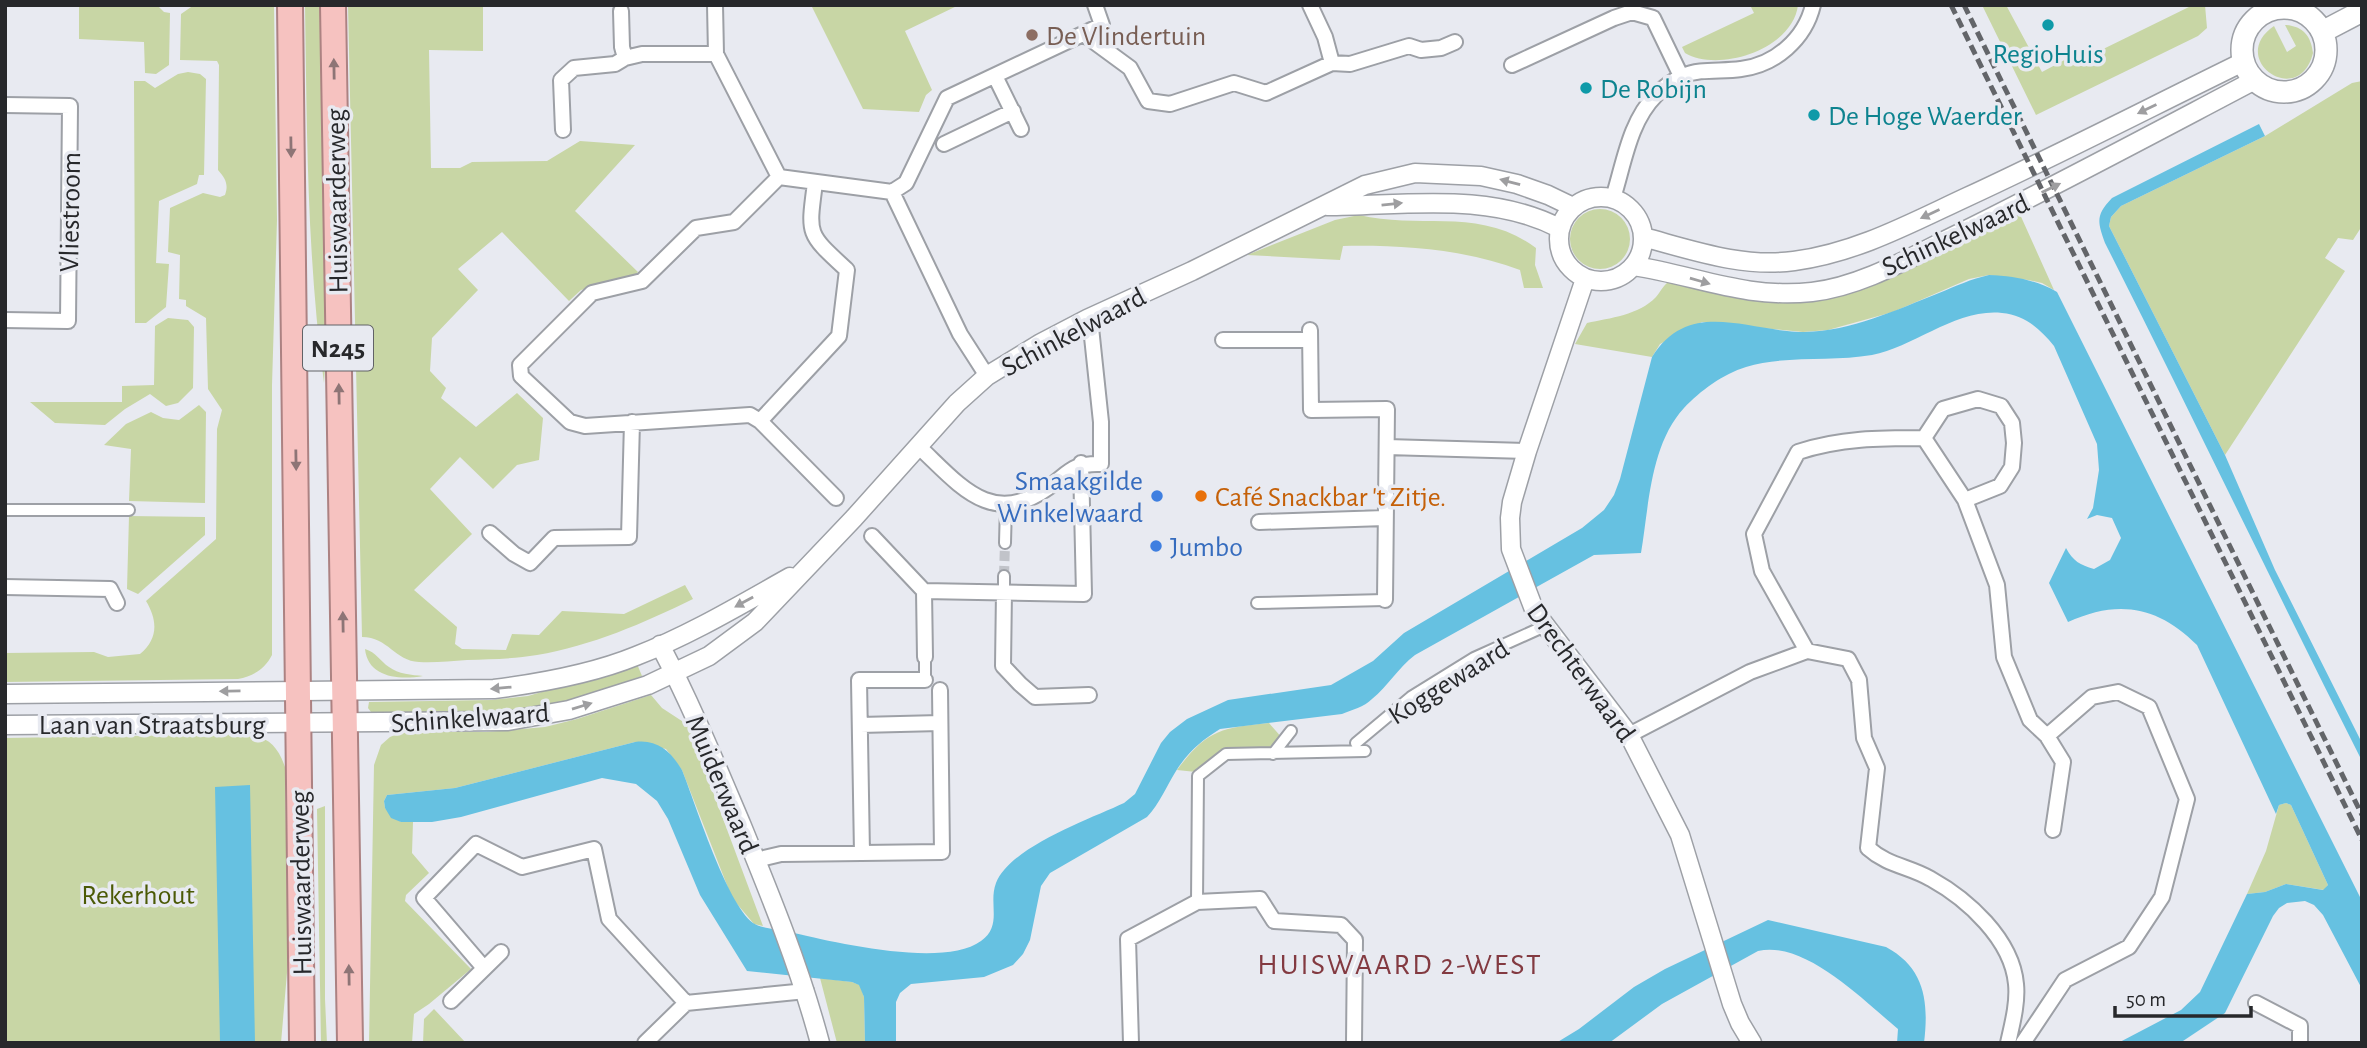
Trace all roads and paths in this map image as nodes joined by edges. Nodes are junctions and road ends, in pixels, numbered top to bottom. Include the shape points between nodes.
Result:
1 (289, 5) edge
2 (333, 5) edge
3 (715, 5) edge
4 (1095, 5) edge
5 (1310, 5) edge
6 (1813, 5) edge
7 (2267, 9) edge
8 (621, 11) dead end
9 (2362, 11) edge
10 (2322, 32) junction
11 (1084, 35) junction
12 (1459, 41) dead end
13 (716, 54) junction
14 (625, 58) junction
15 (1332, 63) junction
16 (1512, 65) dead end
17 (2248, 71) junction
18 (995, 76) junction
19 (1681, 76) junction
20 (5, 105) edge
21 (1013, 111) junction
22 (1021, 129) dead end
23 (563, 131) dead end
24 (944, 145) dead end
25 (779, 177) junction
26 (815, 183) junction
27 (892, 192) junction
28 (1613, 198) junction
29 (1323, 206) junction
30 (1573, 207) junction
31 (1559, 228) junction
32 (1643, 237) junction
33 (1634, 266) junction
34 (1585, 279) junction
35 (1090, 318) junction
36 (5, 320) edge
37 (1223, 340) dead end
38 (987, 376) junction
39 (760, 421) junction
40 (632, 422) junction
41 (1924, 438) junction
42 (918, 446) junction
43 (1387, 447) junction
44 (1527, 451) junction
45 (1081, 463) junction
46 (836, 498) dead end
47 (1965, 500) junction
48 (1006, 505) junction
49 (5, 510) edge
50 (129, 510) dead end
51 (1385, 518) junction
52 (1259, 522) dead end
53 (490, 533) dead end
54 (872, 536) dead end
55 (1005, 543) tunnel mouth
56 (804, 570) junction
57 (1004, 584) junction
58 (5, 587) edge
59 (924, 591) junction
60 (1385, 600) joint
61 (117, 603) dead end
62 (1257, 603) dead end
63 (1545, 626) junction
64 (660, 645) junction
65 (1807, 651) junction
66 (925, 657) joint
67 (675, 673) junction
68 (925, 680) joint
69 (299, 690) junction
70 (343, 690) junction
71 (940, 690) dead end
72 (5, 694) edge
73 (1089, 695) dead end
74 (299, 723) junction
75 (940, 723) junction
76 (344, 724) junction
77 (5, 725) edge
78 (860, 725) junction
79 (1291, 731) dead end
80 (1629, 735) junction
81 (2047, 736) junction
82 (1356, 743) dead end
83 (1365, 751) dead end
84 (1273, 754) junction
85 (2053, 830) dead end
86 (862, 853) junction
87 (756, 860) junction
88 (1197, 902) junction
89 (501, 952) dead end
90 (484, 968) junction
91 (804, 986) junction
92 (451, 1001) dead end
93 (686, 1003) junction
94 (2256, 1003) dead end
95 (302, 1043) edge
96 (350, 1043) edge
97 (645, 1043) edge
98 (820, 1043) edge
99 (1131, 1043) edge
100 (1354, 1043) edge
101 (1752, 1043) edge
102 (2008, 1043) edge
103 (2023, 1043) edge
104 (2300, 1043) edge

1 -> 69 highway, Huiswaarderweg / N245
70 -> 2 highway, Huiswaarderweg / N245
3 - 13 street
4 - 11 street via 1102,25
5 - 15 street
6 - 19 street via 1798,37 1765,63
7 - 10 main road via 2304,13
7 - 17 main road via 2244,36 2241,49
8 - 14 street
9 - 10 main road
10 - 17 main road via 2325,61 2308,86 2279,93 2265,89
11 - 15 street via 1130,68 1148,101 1170,104 1234,83 1266,93
11 - 18 street
12 - 15 street via 1421,50 1409,46 1350,64
13 - 14 street
13 - 25 street
14 - 23 street via 615,64 574,68 561,80
16 - 19 street via 1632,12 1653,18
17 -> 32 street, Schinkelwaard via 1852,248 1793,261 1759,262 1720,258
33 -> 17 street, Schinkelwaard via 1770,293 1813,292 1846,283 1890,267 2053,187
18 - 21 street
18 - 27 street via 947,98 906,183
19 - 28 street via 1642,114
20 - 36 street, Vliestroom via 70,106 68,321
21 - 22 street
21 - 24 street
25 - 26 street
25 - 40 street via 734,222 696,228 642,281 592,293 520,365 521,376 570,422 585,426
26 - 27 street
26 - 39 street via 810,224 817,242 847,270 839,336
27 - 38 street via 960,334
28 - 30 street via 1593,198
28 - 32 street via 1634,213
30 -> 29 street, Schinkelwaard via 1499,179 1433,172 1365,185
29 -> 31 street, Schinkelwaard via 1438,202 1538,217
29 - 35 street, Schinkelwaard
30 - 31 street
31 - 34 street via 1565,260
32 - 33 street
33 - 34 street via 1612,280
34 - 44 street, Drechterwaard
35 - 38 street, Schinkelwaard
35 - 45 street via 1101,464
37 - 43 street via 1310,335 1311,410 1387,409
38 - 42 street, Schinkelwaard
39 - 40 street via 750,415
39 - 46 street
40 - 53 street via 629,537 554,538 530,563
41 - 47 street
41 - 47 street via 1943,409 1978,399 2001,406 2012,423 2012,467 2000,486
41 - 65 street via 1873,437 1823,443 1798,452 1754,534 1762,571
42 - 48 street via 963,488 984,501
42 - 56 street, Schinkelwaard
43 - 44 street
43 - 51 street
44 - 63 street, Drechterwaard via 1510,519 1511,549 1528,598
45 - 48 street via 1030,499
45 - 57 street via 1084,594
47 - 81 street via 1997,585 2004,657 2030,720
48 - 55 street
49 - 50 street
51 - 52 street
51 - 60 street
54 - 59 street
56 -> 64 street, Schinkelwaard
56 - 67 street, Schinkelwaard via 755,622 709,656
57 - 59 street
57 - 73 street via 1003,666 1035,697
58 - 61 street via 110,589
59 - 66 street
60 - 62 street
63 - 80 street, Drechterwaard
63 - 82 street, Koggewaard via 1474,658 1411,697
64 - 67 street, Muiderwaard
64 -> 70 street, Schinkelwaard via 571,676 494,689
65 - 80 street via 1750,671
65 - 102 street via 1848,659 1859,680 1864,738 1877,768 1868,848 1881,860 1929,878 1965,902 2001,943 2016,984
66 - 68 street
76 -> 67 street, Schinkelwaard via 536,717 600,701
67 - 87 street, Muiderwaard
68 - 78 street via 859,680
69 - 70 street
69 -> 72 street, Laan van Straatsburg
69 - 74 highway, Huiswaarderweg / N245
70 - 76 highway, Huiswaarderweg / N245
71 - 75 street
74 - 76 street
74 - 77 street, Laan van Straatsburg
74 - 95 highway, Huiswaarderweg / N245
75 - 78 street
75 - 86 street via 942,852
96 -> 76 highway, Huiswaarderweg / N245
78 - 86 street
79 - 84 street
80 - 101 street, Drechterwaard via 1685,846 1724,978
81 - 85 street via 2063,762
81 - 103 street via 2092,697 2118,692 2150,708 2187,799 2162,897 2129,947 2065,980
83 - 84 street, Koggewaard
84 - 88 street, Koggewaard via 1226,754 1198,776
86 - 87 street via 781,854
87 - 91 street, Muiderwaard
88 - 99 street via 1128,939
88 - 100 street via 1260,899 1274,921 1341,925 1355,940
89 - 90 street
90 - 92 street
90 - 93 street via 424,898 476,844 522,867 594,849 609,919
91 - 93 street
91 - 98 street
93 - 97 street
94 - 104 street via 2300,1026

